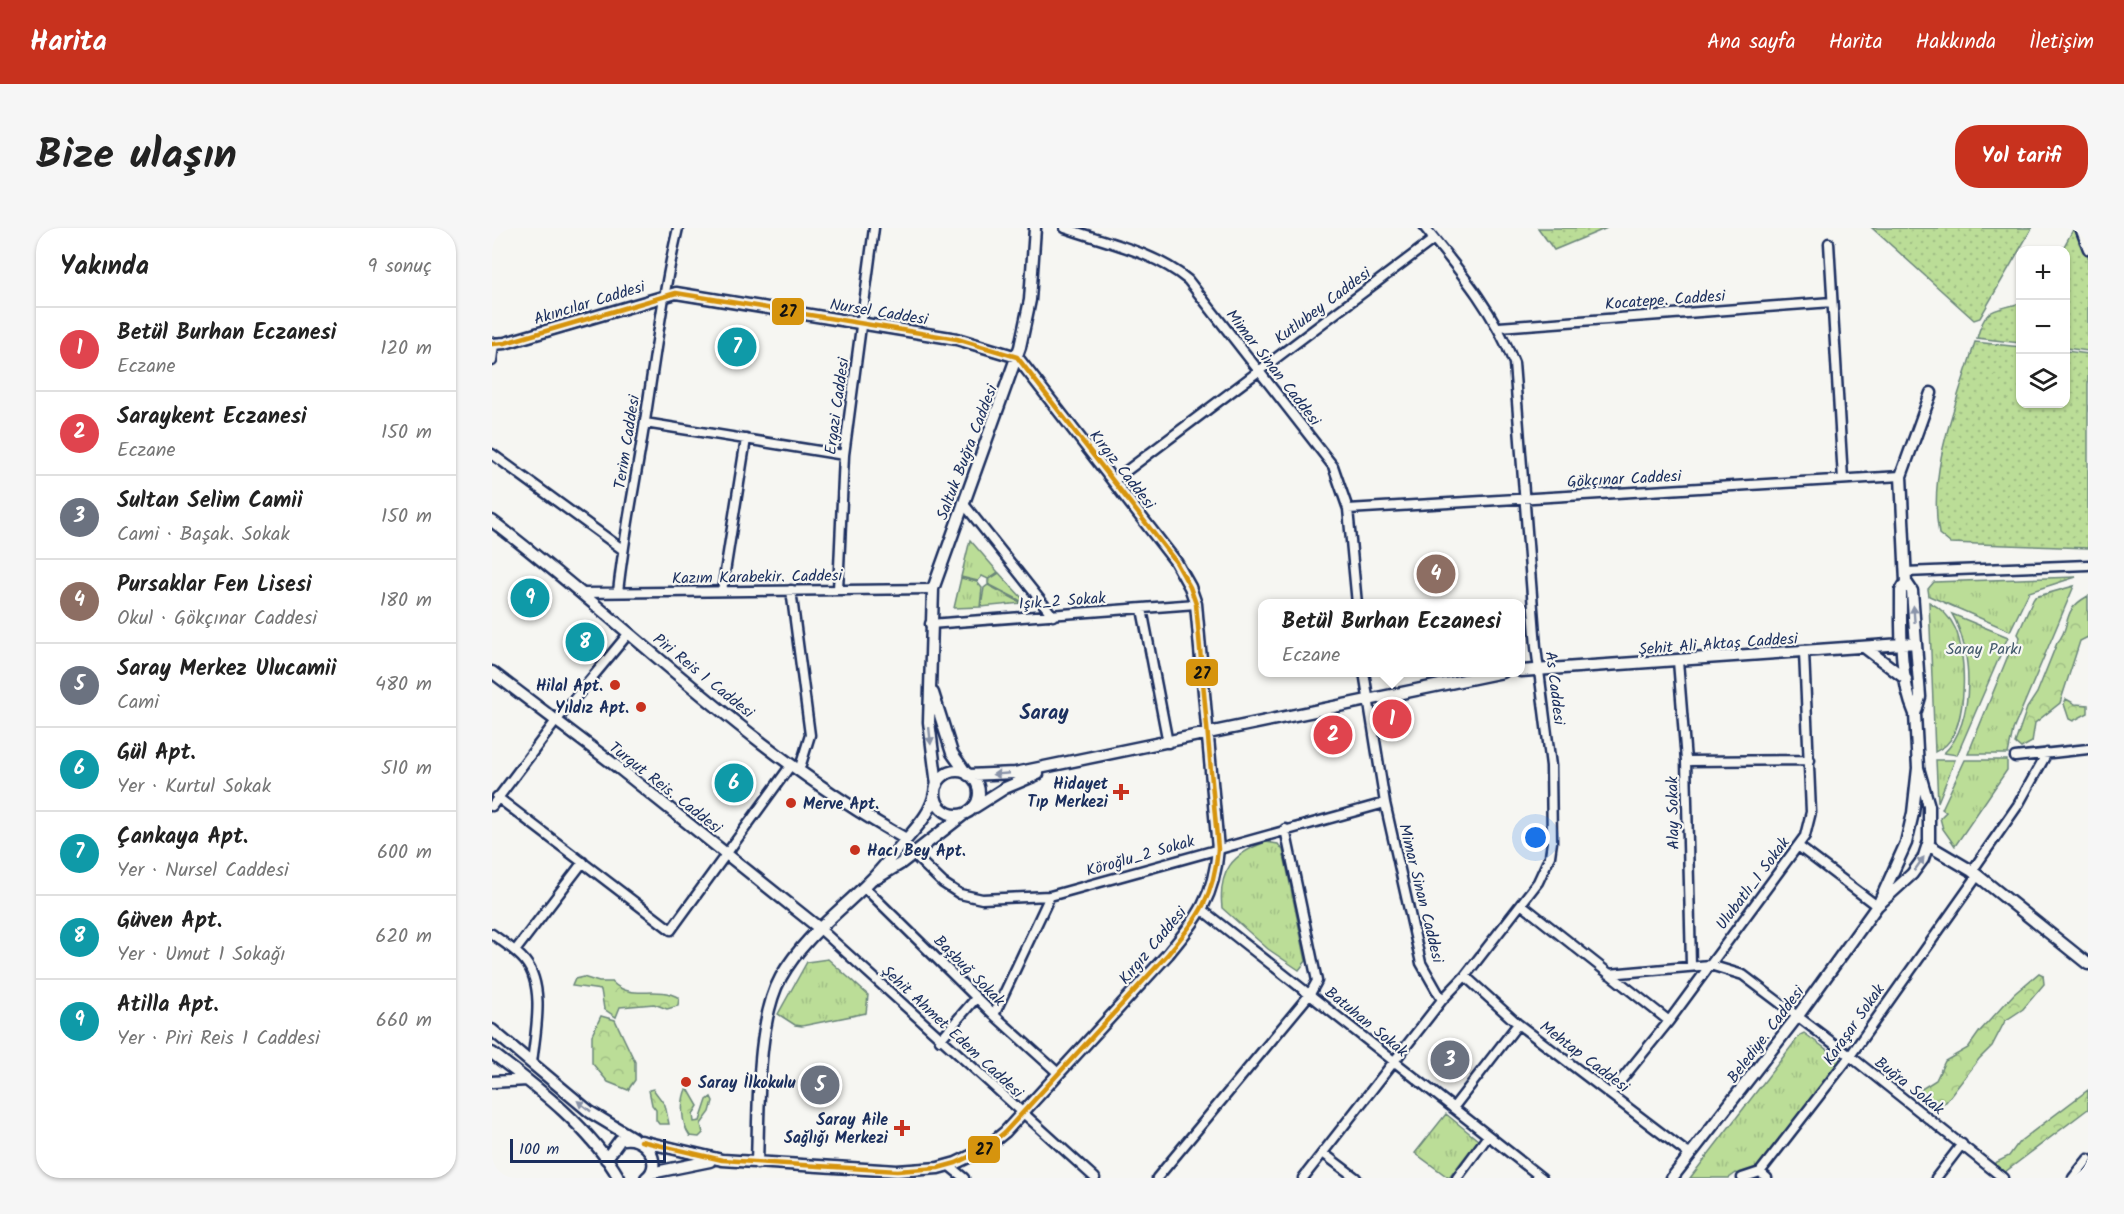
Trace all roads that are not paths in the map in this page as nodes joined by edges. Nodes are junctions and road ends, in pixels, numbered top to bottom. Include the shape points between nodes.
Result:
1 (678, 228) edge
2 (874, 228) edge
3 (1035, 228) edge
4 (1065, 228) edge
5 (1425, 228) edge
6 (2080, 228) edge
7 (1434, 239) junction
8 (1829, 243) dead end
9 (2088, 249) edge
10 (662, 296) junction
11 (1832, 302) junction
12 (862, 324) junction
13 (1499, 327) junction
14 (493, 344) edge
15 (1017, 357) junction
16 (492, 361) edge
17 (1258, 372) junction
18 (1932, 393) dead end
19 (645, 423) junction
20 (746, 439) junction
21 (492, 454) edge
22 (844, 454) junction
23 (1901, 476) junction
24 (1843, 479) junction
25 (1113, 481) junction
26 (1525, 499) junction
27 (963, 503) junction
28 (1348, 509) junction
29 (492, 521) edge
30 (622, 549) junction
31 (2088, 565) edge
32 (1905, 577) junction
33 (933, 589) junction
34 (791, 590) junction
35 (838, 590) junction
36 (722, 591) junction
37 (618, 592) junction
38 (582, 593) junction
39 (1357, 599) edge
40 (1196, 604) junction
41 (1142, 609) junction
42 (1053, 616) junction
43 (930, 624) junction
44 (628, 633) junction
45 (1916, 643) junction
46 (1904, 644) junction
47 (1864, 647) junction
48 (1804, 652) junction
49 (1678, 661) junction
50 (1538, 669) junction
51 (1525, 670) edge
52 (492, 672) edge
53 (1365, 677) edge
54 (1479, 677) edge
55 (1906, 679) junction
56 (931, 687) junction
57 (1367, 700) junction
58 (1916, 714) junction
59 (556, 721) junction
60 (1209, 734) junction
61 (1168, 743) junction
62 (2088, 749) edge
63 (2047, 753) junction
64 (2015, 757) dead end
65 (1686, 760) junction
66 (1810, 760) junction
67 (1075, 761) junction
68 (795, 768) junction
69 (1918, 768) junction
70 (967, 774) junction
71 (936, 788) junction
72 (497, 797) junction
73 (1385, 803) junction
74 (492, 806) edge
75 (968, 811) junction
76 (1285, 829) junction
77 (906, 839) junction
78 (1928, 845) junction
79 (1798, 846) junction
80 (1218, 849) junction
81 (726, 854) junction
82 (913, 854) junction
83 (583, 862) junction
84 (1975, 873) junction
85 (866, 885) junction
86 (1050, 896) junction
87 (1521, 904) junction
88 (1878, 906) junction
89 (1201, 909) junction
90 (819, 928) junction
91 (492, 934) edge
92 (515, 951) junction
93 (2088, 964) edge
94 (1691, 965) junction
95 (1710, 965) junction
96 (1609, 974) junction
97 (1465, 976) junction
98 (1310, 994) junction
99 (976, 998) junction
100 (1442, 1000) junction
101 (994, 1015) junction
102 (1797, 1017) junction
103 (1669, 1021) junction
104 (1518, 1024) junction
105 (492, 1030) edge
106 (940, 1040) junction
107 (492, 1053) edge
108 (1850, 1056) junction
109 (1394, 1062) junction
110 (532, 1063) junction
111 (1057, 1072) junction
112 (527, 1080) junction
113 (492, 1082) edge
114 (1610, 1094) junction
115 (1453, 1108) junction
116 (1022, 1114) junction
117 (1488, 1136) junction
118 (637, 1139) junction
119 (1962, 1144) junction
120 (1323, 1153) junction
121 (1690, 1155) junction
122 (606, 1159) junction
123 (2088, 1159) edge
124 (722, 1160) junction
125 (757, 1163) junction
126 (681, 1165) junction
127 (948, 1165) junction
128 (1760, 1172) junction
129 (881, 1174) edge
130 (649, 1176) edge
131 (619, 1178) edge
132 (667, 1178) edge
133 (964, 1178) edge
134 (1095, 1178) edge
135 (1157, 1178) edge
136 (1303, 1178) edge
137 (1356, 1178) edge
138 (1457, 1178) edge
139 (1542, 1178) edge
140 (1672, 1178) edge
141 (1742, 1178) edge
142 (1767, 1178) edge
143 (1936, 1178) edge
144 (2003, 1178) edge
145 (2073, 1178) edge

1 - 10 street, Akıncılar Caddesi
2 - 12 street, Ergazi Caddesi
3 - 15 street, Saltuk Buğra Caddesi via 1030,300
4 - 17 street, Mimar Sinan Caddesi via 1176,271 1188,280
5 - 7 street, As Caddesi
6 - 9 street
7 - 13 street, As Caddesi
7 - 17 street, Kutlubey Caddesi
8 - 11 street
10 - 12 street, Nursel Caddesi via 676,293
10 - 14 street, Akıncılar Caddesi
10 - 19 street, Terim Caddesi
11 - 13 street, Kocatepe. Caddesi
11 - 24 street
12 - 15 street, Nursel Caddesi via 957,339
12 - 22 street, Ergazi Caddesi
13 - 26 street, As Caddesi via 1514,363
14 - 16 street
15 - 25 street, Kırgız Caddesi
15 - 27 street, Saltuk Buğra Caddesi
17 - 25 street, Kutlubey Caddesi
17 - 28 street, Mimar Sinan Caddesi via 1333,466
18 - 23 street
19 - 20 street
19 - 30 street, Terim Caddesi
20 - 22 street
20 - 36 street
21 - 30 street
22 - 35 street, Ergazi Caddesi
23 - 24 street, Gökçınar Caddesi
23 - 32 street
24 - 26 street, Gökçınar Caddesi
25 - 40 street, Kırgız Caddesi via 1183,572
26 - 28 street, Gökçınar Caddesi
26 - 50 street, As Caddesi
27 - 33 street, Saltuk Buğra Caddesi
27 - 42 street
28 - 39 street, Mimar Sinan Caddesi
29 - 38 street, Piri Reis 1 Caddesi
30 - 37 street, Terim Caddesi
31 - 32 street
45 -> 32 street via 1912,591
32 - 46 street via 1901,591
33 - 35 street, Kazım Karabekir. Caddesi
33 - 43 street, Saltuk Buğra Caddesi
34 - 35 street, Kazım Karabekir. Caddesi
34 - 36 street, Kazım Karabekir. Caddesi
34 - 68 street via 810,735
36 - 37 street, Kazım Karabekir. Caddesi
37 - 38 street, Kazım Karabekir. Caddesi
38 - 44 street, Piri Reis 1 Caddesi
40 - 41 street, Işık_2 Sokak
40 - 60 street, Kırgız Caddesi
41 - 42 street, Işık_2 Sokak
41 - 61 street
42 - 43 street, Işık_2 Sokak
43 - 56 street, Saltuk Buğra Caddesi
44 - 59 street
44 - 68 street, Piri Reis 1 Caddesi
45 - 46 street, Şehit Ali Aktaş Caddesi
45 - 58 street via 1920,697
46 - 47 street, Şehit Ali Aktaş Caddesi
46 - 55 street
47 - 48 street, Şehit Ali Aktaş Caddesi
47 - 55 street
48 - 49 street, Şehit Ali Aktaş Caddesi
48 - 66 street, Ulubatlı_1 Sokak
49 - 50 street, Şehit Ali Aktaş Caddesi
49 - 65 street, Alay Sokak
50 - 51 street, Şehit Ali Aktaş Caddesi
50 - 87 street, As Caddesi via 1554,824 1550,856 1538,882
52 - 59 street, Turgut Reis. Caddesi
53 - 57 street, Mimar Sinan Caddesi
54 - 57 street
55 - 58 street via 1907,696
56 - 70 street, Saltuk Buğra Caddesi via 952,753
56 -> 71 street, Saltuk Buğra Caddesi via 929,722
57 - 60 street
57 - 73 street, Mimar Sinan Caddesi
58 - 69 street
59 - 72 street
59 - 81 street, Turgut Reis. Caddesi
60 - 61 street
60 - 80 street, Kırgız Caddesi
61 - 67 street
62 - 63 street
63 - 64 street
63 - 84 street, Karaşar Sokak
65 - 66 street
65 - 94 street, Alay Sokak
66 - 79 street, Ulubatlı_1 Sokak via 1811,812
67 -> 70 street via 1015,773
67 - 75 street via 1024,779
68 - 77 street, Piri Reis 1 Caddesi
68 - 81 street
69 - 78 street via 1929,806
69 - 88 street via 1906,843
70 - 71 street via 952,772 940,779
70 - 75 street via 978,789 977,800
71 - 75 street via 944,810 954,814
71 - 77 street via 927,812
72 - 74 street
72 - 83 street
73 - 76 street, Köroğlu_2 Sokak
73 - 100 street, Mimar Sinan Caddesi via 1421,963
75 - 82 street
76 - 80 street, Köroğlu_2 Sokak
76 - 98 street via 1317,981
77 - 85 street
78 - 84 street
88 -> 78 street via 1912,874
79 - 88 street
79 - 95 street, Ulubatlı_1 Sokak
80 - 86 street, Köroğlu_2 Sokak
80 - 89 street, Kırgız Caddesi via 1213,887
81 - 83 street via 672,930
81 - 90 street, Turgut Reis. Caddesi
82 - 85 street
82 - 86 street, Köroğlu_2 Sokak via 960,894 982,899
83 - 92 street
84 - 93 street
84 - 108 street, Karaşar Sokak
85 - 90 street
85 - 99 street, Başbuğ Sokak
86 - 101 street
87 - 96 street
87 - 97 street, As Caddesi
88 - 102 street, Belediye. Caddesi
89 - 98 street, Batuhan Sokak
89 - 111 street, Kırgız Caddesi via 1168,954
90 - 106 street, Şehit Ahmet Edem Caddesi
90 - 125 street via 781,977 770,1005
91 - 92 street
92 - 110 street via 526,962 535,983 537,1020
94 - 95 street, Buğra Sokak
94 - 96 street, Buğra Sokak
95 - 102 street, Buğra Sokak via 1743,975
95 - 103 street, Ulubatlı_1 Sokak
96 - 103 street
97 - 100 street, As Caddesi
97 - 104 street, Mehtap Caddesi
98 - 109 street, Batuhan Sokak
98 - 135 street
99 - 101 street, Başbuğ Sokak
99 - 106 street
100 - 109 street
101 - 111 street, Başbuğ Sokak
102 - 108 street, Buğra Sokak
102 - 121 street, Belediye. Caddesi
103 - 114 street, Ulubatlı_1 Sokak
104 - 114 street, Mehtap Caddesi
104 - 115 street
105 - 110 street, Kırgız Caddesi
106 - 116 street, Şehit Ahmet Edem Caddesi
107 - 112 street
108 - 119 street, Buğra Sokak
108 - 128 street, Karaşar Sokak
109 - 115 street, Batuhan Sokak
109 - 120 street
118 -> 110 street, Kırgız Caddesi via 590,1112
111 - 116 street, Kırgız Caddesi
112 - 113 street
112 - 122 street via 573,1121
114 - 121 street, Mehtap Caddesi
115 - 117 street, Batuhan Sokak
116 - 127 street, Kırgız Caddesi via 983,1150
116 - 134 street, Şehit Ahmet Edem Caddesi
117 - 138 street
117 - 139 street, Batuhan Sokak
118 - 122 street via 620,1140
118 - 124 street, Kırgız Caddesi
118 - 130 street via 651,1155
119 - 143 street
119 - 144 street, Buğra Sokak
120 - 136 street
120 - 137 street
121 - 140 street, Belediye. Caddesi
122 - 131 street
123 - 145 street
124 - 125 street, Kırgız Caddesi
124 - 126 street, Kırgız Caddesi
125 - 129 street, Kırgız Caddesi
126 - 130 street, Kırgız Caddesi
126 - 132 street
127 - 129 street, Kırgız Caddesi
127 - 133 street
128 - 141 street
128 - 142 street

